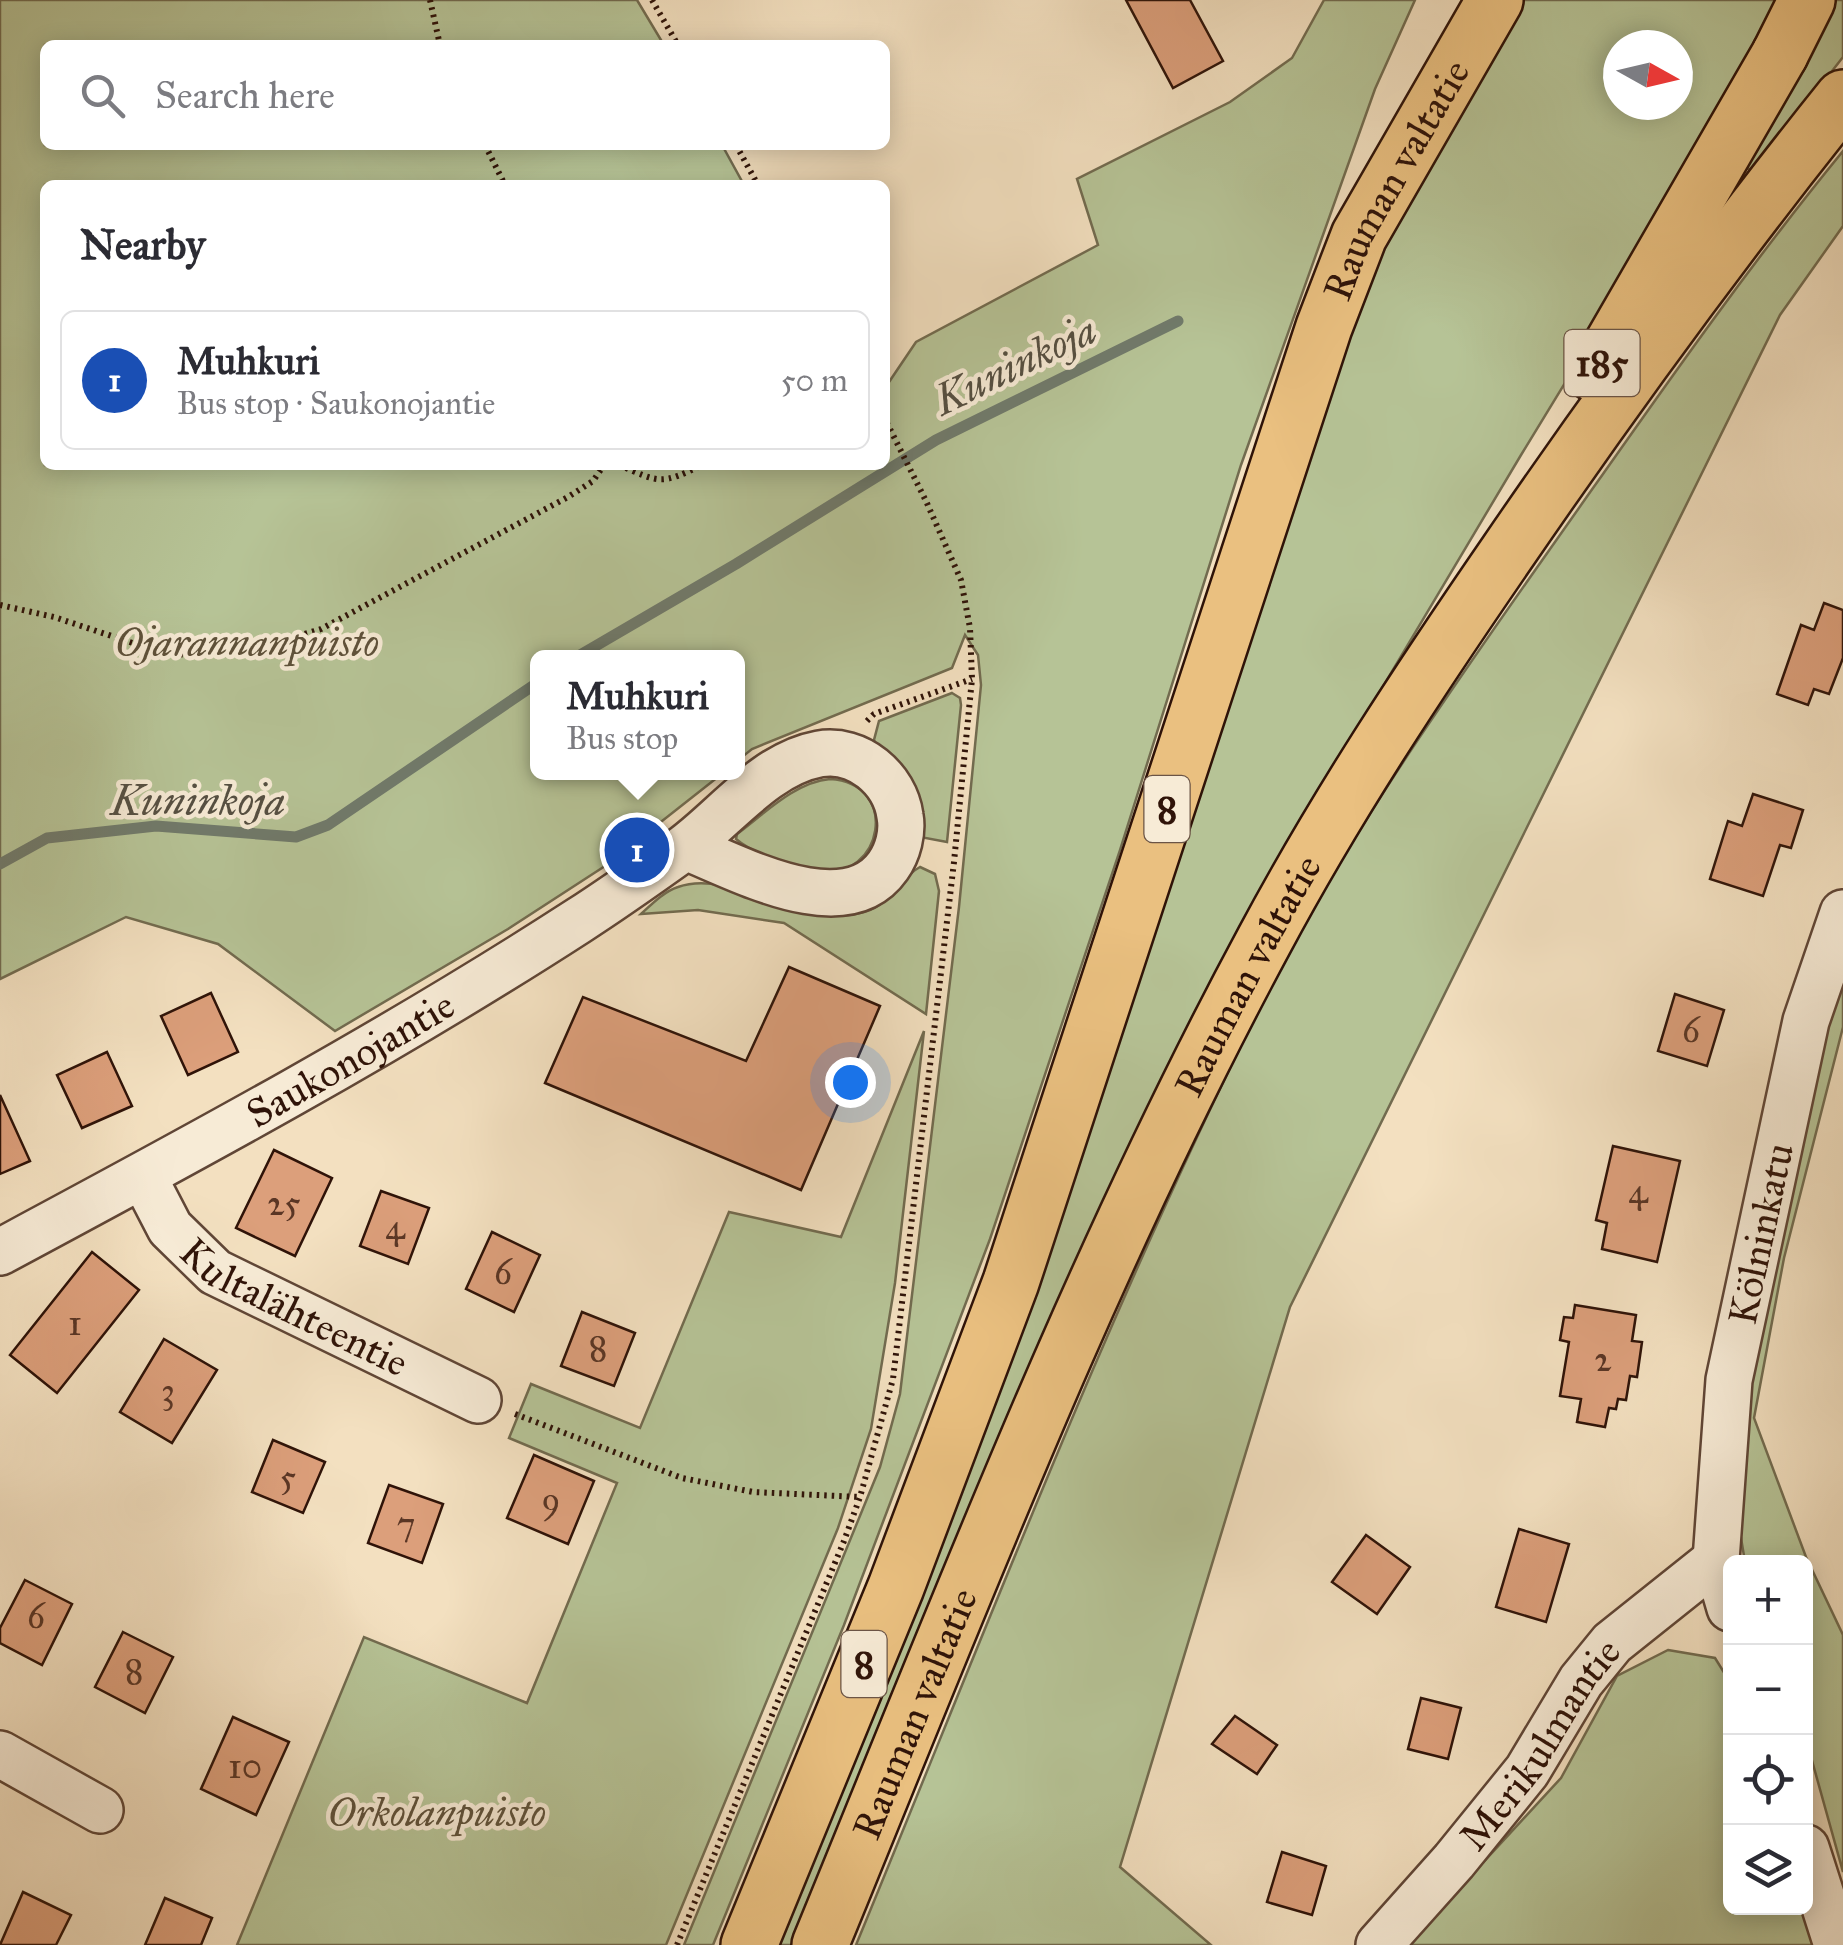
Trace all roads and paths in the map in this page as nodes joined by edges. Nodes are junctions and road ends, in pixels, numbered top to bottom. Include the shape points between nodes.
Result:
1 (430, 0) edge
2 (652, 0) edge
3 (1450, 0) edge
4 (1494, 0) edge
5 (1806, 0) edge
6 (439, 40) edge
7 (675, 40) edge
8 (1843, 98) edge
9 (488, 150) edge
10 (739, 150) edge
11 (502, 180) edge
12 (755, 180) edge
13 (1359, 236) junction
14 (890, 429) edge
15 (600, 470) edge
16 (630, 470) edge
17 (692, 470) edge
18 (0, 605) edge
19 (1425, 672) junction
20 (972, 679) junction
21 (834, 753) junction
22 (686, 847) junction
23 (1843, 914) edge
24 (143, 1176) junction
25 (0, 1252) edge
26 (478, 1400) joint
27 (860, 1498) junction
28 (1716, 1560) junction
29 (1723, 1584) edge
30 (0, 1754) edge
31 (100, 1810) dead end
32 (1813, 1871) edge
33 (676, 1945) edge
34 (748, 1945) edge
35 (820, 1945) edge
36 (1379, 1945) edge
37 (1836, 1945) edge

1 - 6 path
2 - 7 path
3 - 13 main road
4 - 13 main road, Rauman valtatie / 8
5 - 19 main road, 185
8 - 19 main road, Rauman valtatie / 8 via 1593,428
9 - 11 path
10 - 12 path
13 - 34 main road, Rauman valtatie / 8 via 1277,464 1012,1282 896,1587
14 - 20 path via 961,580
15 - 18 path via 568,497 321,629 240,654 160,652
16 - 17 path via 671,480
19 - 35 main road, Rauman valtatie / 8 via 1265,938 1112,1246
20 - 21 path via 874,714
20 - 27 path via 894,1379
21 - 22 street, Saukonojantie via 806,757 775,773
21 - 22 street via 876,770 896,800 896,851 874,882 847,893 818,892
22 - 24 street, Saukonojantie via 419,1022
23 - 28 street, Kölninkatu via 1806,1020 1730,1380
24 - 25 street, Saukonojantie
24 - 26 street, Kultalähteentie via 170,1228 215,1272
26 - 27 path via 682,1478 753,1492
27 - 33 path
28 - 29 street
28 - 36 street, Merikulmantie via 1612,1643 1528,1771
30 - 31 street
32 - 37 street

